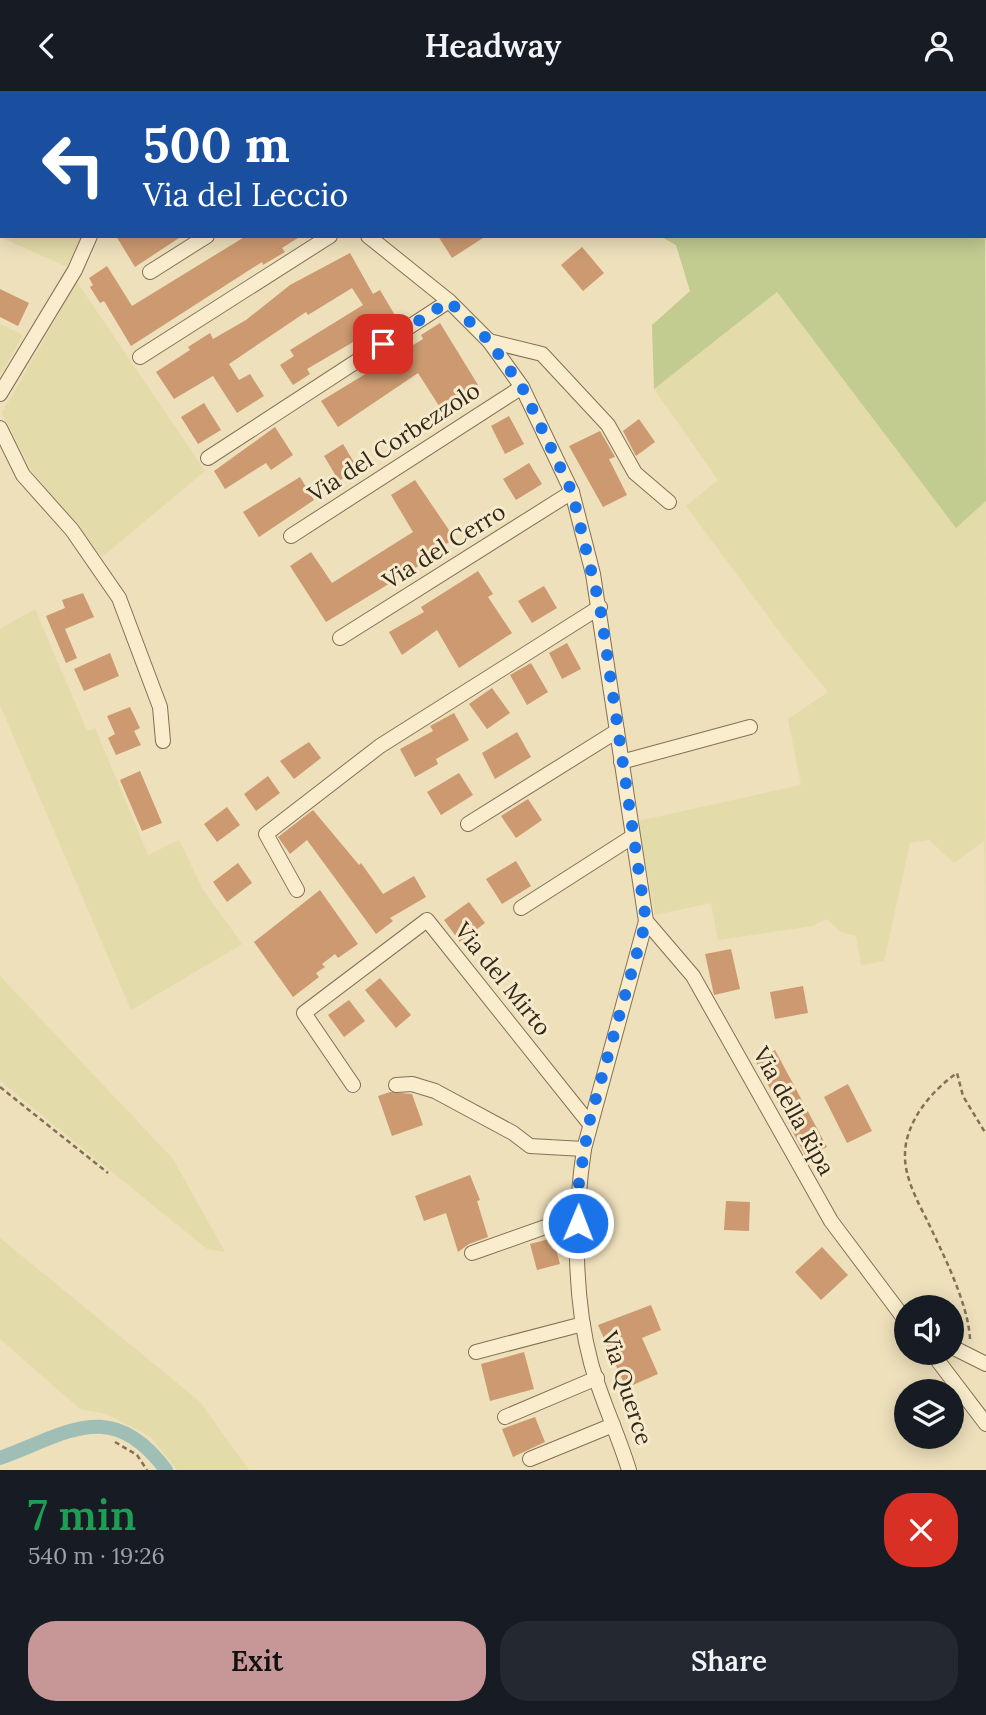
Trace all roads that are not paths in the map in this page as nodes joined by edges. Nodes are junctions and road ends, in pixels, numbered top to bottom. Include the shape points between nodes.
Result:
1 (89, 238) edge
2 (204, 238) edge
3 (327, 238) edge
4 (370, 238) edge
5 (150, 272) dead end
6 (449, 301) junction
7 (489, 341) junction
8 (140, 357) dead end
9 (522, 387) junction
10 (0, 394) edge
11 (0, 428) edge
12 (208, 458) dead end
13 (572, 492) junction
14 (669, 502) dead end
15 (291, 536) dead end
16 (600, 607) junction
17 (340, 638) dead end
18 (750, 727) dead end
19 (617, 731) junction
20 (163, 741) dead end
21 (621, 762) junction
22 (468, 824) dead end
23 (632, 837) junction
24 (297, 890) dead end
25 (521, 908) dead end
26 (646, 921) junction
27 (353, 1085) dead end
28 (396, 1085) dead end
29 (589, 1123) junction
30 (584, 1149) junction
31 (579, 1219) junction
32 (472, 1253) dead end
33 (497, 1253) dead end
34 (894, 1305) edge
35 (583, 1324) junction
36 (477, 1352) dead end
37 (964, 1353) edge
38 (986, 1364) edge
39 (941, 1365) edge
40 (597, 1378) junction
41 (505, 1417) dead end
42 (986, 1424) edge
43 (613, 1425) junction
44 (530, 1459) dead end
45 (629, 1470) edge

1 - 10 street via 75,270
2 - 5 street
3 - 8 street
4 - 6 street, Via Querce
6 - 7 street, Via Querce
6 - 12 street
7 - 9 street, Via Querce
7 - 14 street via 542,354 608,425 635,473
9 - 13 street, Via Querce
9 - 15 street, Via del Corbezzolo
11 - 20 street via 23,475 72,530 119,598 160,707
13 - 16 street, Via Querce
13 - 17 street, Via del Cerro
16 - 19 street, Via Querce
16 - 24 street via 380,746 266,834
18 - 21 street
19 - 21 street, Via Querce
19 - 22 street
21 - 23 street, Via Querce
23 - 25 street
23 - 26 street, Via Querce
26 - 29 street, Via Querce
26 - 34 street, Via della Ripa via 693,977 831,1221
27 - 29 street, Via del Mirto via 304,1013 427,920
28 - 30 street via 435,1091 530,1146
29 - 30 street, Via Querce
30 - 31 street, Via Querce
31 - 32 street
31 - 33 street
31 - 35 street, Via Querce
35 - 36 street
35 - 40 street, Via Querce
37 - 38 street
39 - 42 street
40 - 41 street
40 - 43 street, Via Querce
43 - 44 street
43 - 45 street, Via Querce

